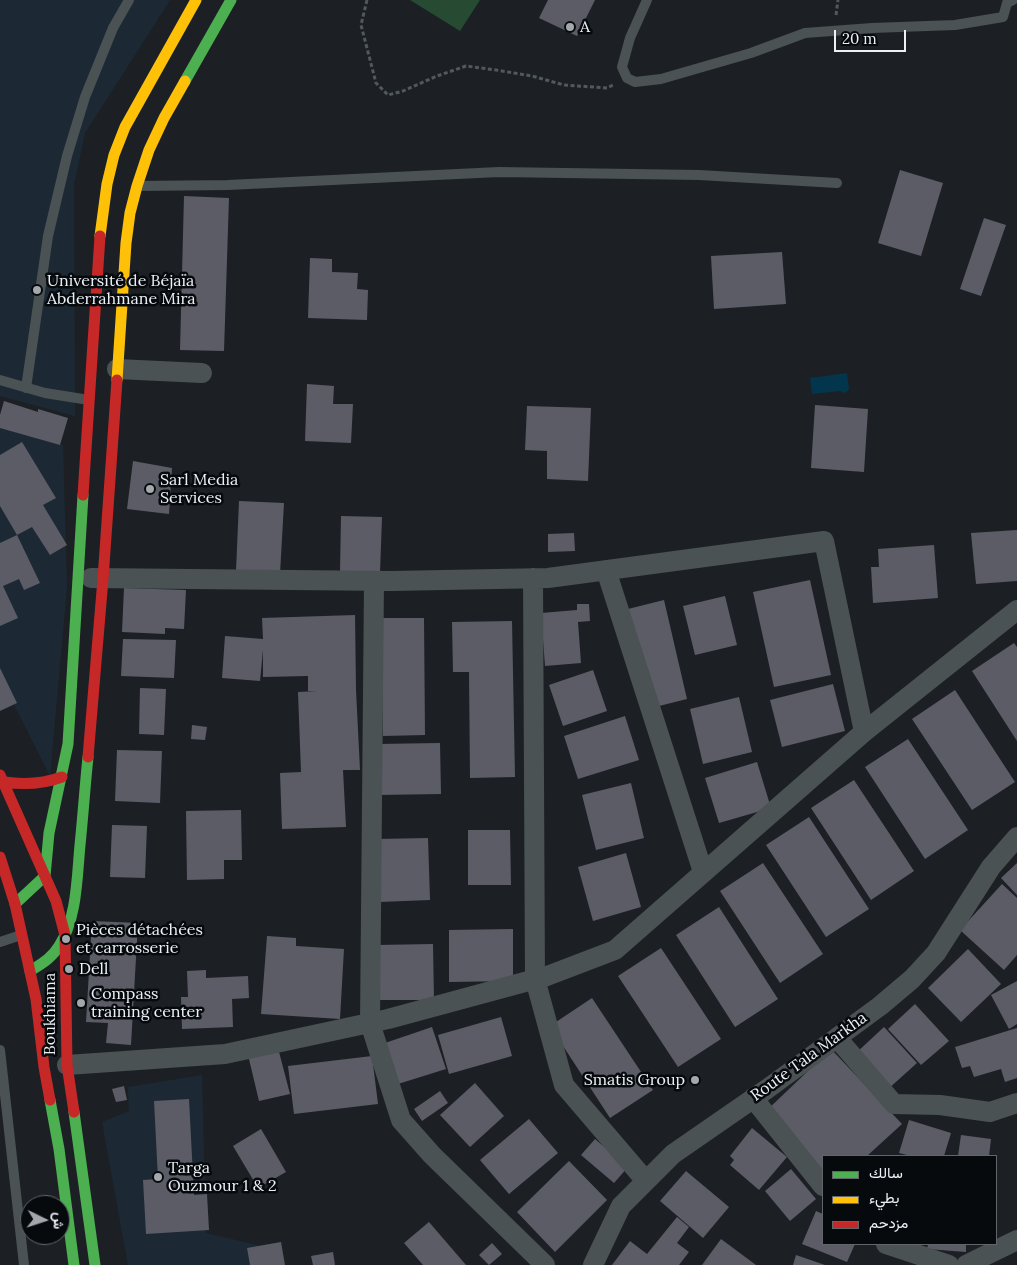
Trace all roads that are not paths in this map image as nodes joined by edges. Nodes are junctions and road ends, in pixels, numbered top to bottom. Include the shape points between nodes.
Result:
1 (129, 0) edge
2 (196, 0) edge
3 (231, 0) edge
4 (648, 0) edge
5 (1013, 0) edge
6 (837, 183) dead end
7 (137, 186) junction
8 (117, 369) junction
9 (202, 373) dead end
10 (0, 380) edge
11 (26, 388) junction
12 (90, 400) junction
13 (606, 570) junction
14 (79, 577) junction
15 (533, 578) junction
16 (103, 579) junction
17 (374, 581) junction
18 (1017, 610) edge
19 (864, 732) junction
20 (62, 777) junction
21 (2, 778) edge
22 (1017, 837) edge
23 (0, 857) edge
24 (704, 872) junction
25 (45, 876) junction
26 (15, 904) junction
27 (22, 935) junction
28 (66, 935) junction
29 (0, 942) edge
30 (30, 970) junction
31 (535, 979) junction
32 (370, 1023) junction
33 (836, 1038) junction
34 (0, 1050) edge
35 (67, 1065) junction
36 (752, 1098) junction
37 (1017, 1103) edge
38 (646, 1181) junction
39 (822, 1185) edge
40 (1017, 1240) edge
41 (889, 1245) edge
42 (24, 1265) edge
43 (74, 1265) edge
44 (95, 1265) edge
45 (545, 1265) edge
46 (593, 1265) edge
47 (949, 1265) edge
48 (966, 1265) edge

1 - 11 lane via 113,28 85,97 67,156 48,236
2 - 12 street via 139,100 114,155 100,232
3 - 7 street via 164,118
4 - 5 lane via 630,38 622,67 627,78 635,82 662,80 805,33 956,25 1003,17 1008,3
6 - 7 lane via 699,175 499,172 228,185
7 - 8 street via 126,243
8 - 9 street
8 - 16 street
10 - 11 lane
11 - 12 lane
12 - 14 street
13 - 15 street
13 - 19 street via 824,541
13 - 24 street
14 - 16 street
14 - 20 street via 68,744
15 - 17 street
15 - 31 street
16 - 17 street
16 - 28 street via 76,891
17 - 32 street
18 - 19 street
19 - 24 street
20 - 21 street via 39,784 15,784
20 - 25 street via 49,832
21 - 25 street, Boukhiama
22 - 33 street, Route Tala Markha via 991,867 930,960 893,996
23 - 26 street, Boukhiama
24 - 31 street via 615,950
25 - 26 street
25 - 28 street, Boukhiama
26 - 27 street, Boukhiama
27 - 29 lane
27 - 30 street, Boukhiama
28 - 30 street via 52,957
28 - 35 street, Boukhiama
30 - 43 street, Boukhiama
31 - 32 street
31 - 38 street via 564,1085
32 - 35 street via 225,1054
32 - 45 street via 401,1120 432,1155
33 - 36 street, Route Tala Markha
33 - 37 street via 894,1104 940,1105 990,1112
34 - 42 lane
35 - 44 street, Boukhiama
36 - 38 street, Route Tala Markha via 673,1154
36 - 39 street
38 - 46 street, Route Tala Markha via 621,1206
40 - 48 street
41 - 47 street

